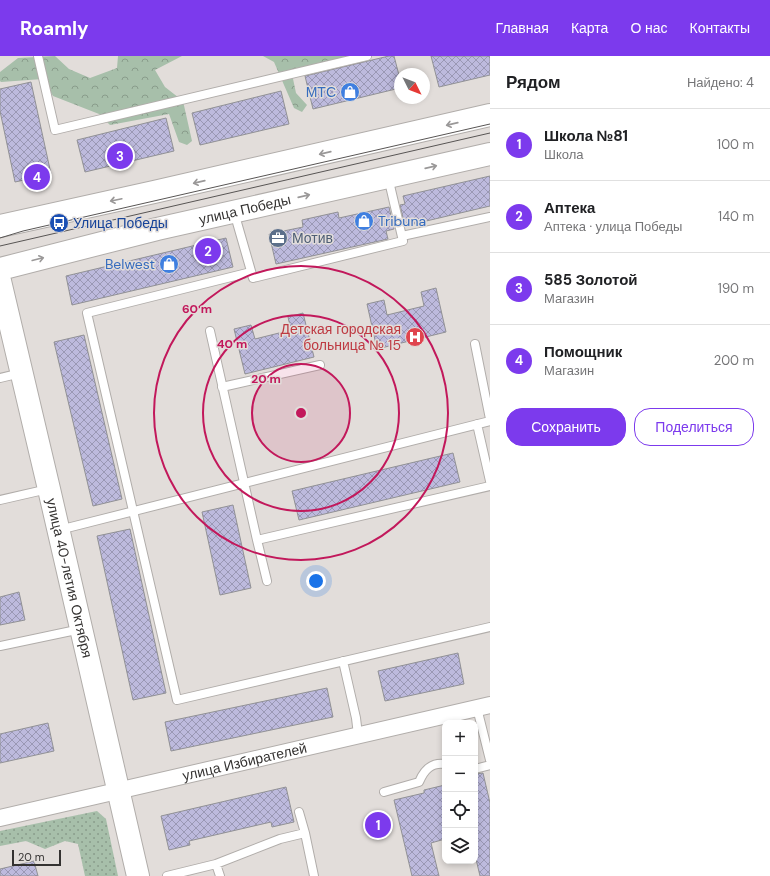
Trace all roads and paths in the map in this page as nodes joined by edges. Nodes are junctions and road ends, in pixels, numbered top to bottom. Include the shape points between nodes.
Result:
1 (38, 56) edge
2 (367, 56) edge
3 (490, 115) edge
4 (490, 154) edge
5 (388, 177) junction
6 (234, 212) junction
7 (490, 217) edge
8 (0, 226) edge
9 (402, 236) junction
10 (0, 269) edge
11 (251, 272) junction
12 (0, 280) edge
13 (210, 330) dead end
14 (475, 344) dead end
15 (320, 365) dead end
16 (22, 373) junction
17 (0, 378) edge
18 (222, 387) junction
19 (490, 420) edge
20 (477, 424) junction
21 (490, 481) edge
22 (244, 483) junction
23 (490, 486) edge
24 (49, 489) junction
25 (0, 500) edge
26 (133, 512) junction
27 (58, 531) junction
28 (257, 540) junction
29 (267, 581) dead end
30 (490, 627) edge
31 (81, 629) junction
32 (0, 646) edge
33 (343, 661) junction
34 (484, 706) edge
35 (358, 735) junction
36 (490, 760) edge
37 (442, 764) edge
38 (490, 765) edge
39 (478, 768) edge
40 (118, 791) junction
41 (384, 792) dead end
42 (299, 812) dead end
43 (0, 818) edge
44 (304, 833) junction
45 (216, 864) junction
46 (138, 876) edge
47 (167, 876) edge
48 (220, 876) edge
49 (314, 876) edge

1 - 2 lane via 56,130
3 -> 8 main road
5 -> 4 main road, улица Победы
6 -> 5 main road, улица Победы
5 - 9 lane
10 -> 6 main road, улица Победы
6 - 11 lane
7 - 9 lane
9 - 11 lane via 403,241 253,278
11 - 26 lane via 87,313
12 - 16 main road, улица 40-летия Октября
13 - 18 lane
14 - 19 lane
15 - 18 lane
16 - 17 lane
16 - 24 main road, улица 40-летия Октября
18 - 22 lane
19 - 20 lane
20 - 21 lane
20 - 22 lane
22 - 26 lane
22 - 28 lane
23 - 28 lane
24 - 25 lane
24 - 27 main road, улица 40-летия Октября
26 - 27 lane
26 - 33 lane via 177,700
27 - 31 main road, улица 40-летия Октября
28 - 29 lane
30 - 33 lane
31 - 32 lane
31 - 40 main road, улица 40-летия Октября
33 - 35 lane
34 - 35 street, улица Избирателей
34 - 36 lane
35 - 40 street, улица Избирателей
37 - 41 lane via 428,768 419,782
38 - 39 lane
40 - 43 street, улица Избирателей
40 - 46 main road, улица 40-летия Октября
42 - 44 lane
44 - 45 lane via 280,839
44 - 49 lane
45 - 47 lane
45 - 48 lane

